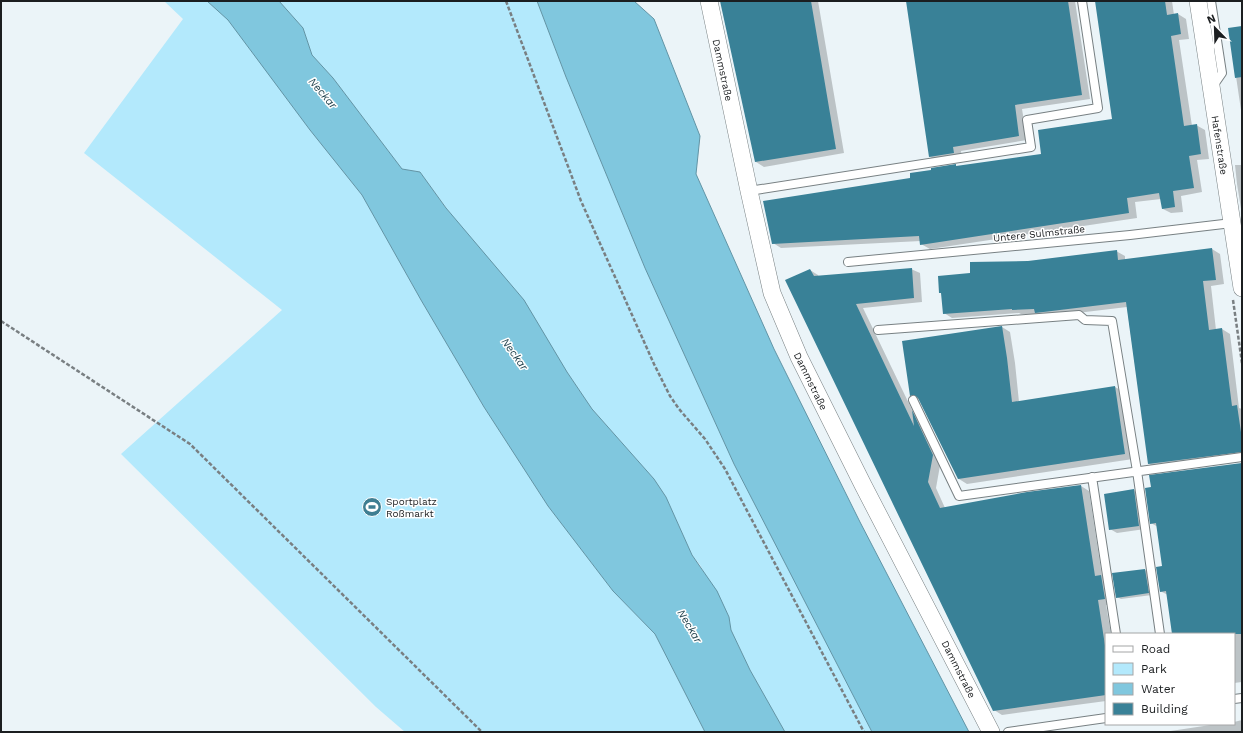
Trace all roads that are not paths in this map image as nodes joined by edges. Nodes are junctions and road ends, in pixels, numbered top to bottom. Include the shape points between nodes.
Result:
1 (709, 1) edge
2 (1082, 1) edge
3 (1198, 1) edge
4 (1211, 1) edge
5 (1211, 88) junction
6 (749, 191) junction
7 (1232, 223) junction
8 (848, 262) dead end
9 (1242, 288) edge
10 (878, 330) dead end
11 (913, 400) dead end
12 (1242, 456) edge
13 (1136, 471) junction
14 (1092, 477) junction
15 (1116, 633) edge
16 (1160, 633) edge
17 (1105, 718) edge
18 (991, 732) edge
19 (1008, 732) edge

1 - 6 street, Dammstraße
2 - 6 lane via 1098,108 1027,120 1031,147
3 - 5 street, Hafenstraße
4 - 5 lane via 1222,74
5 - 7 street, Hafenstraße
6 - 18 street, Dammstraße via 772,293 799,357
7 - 8 lane, Untere Sulmstraße
7 - 9 street, Hafenstraße
10 - 13 lane via 1079,315 1085,320 1112,321
11 - 14 lane via 959,496
12 - 13 lane
13 - 14 lane
13 - 16 lane
14 - 15 lane
17 - 19 lane

